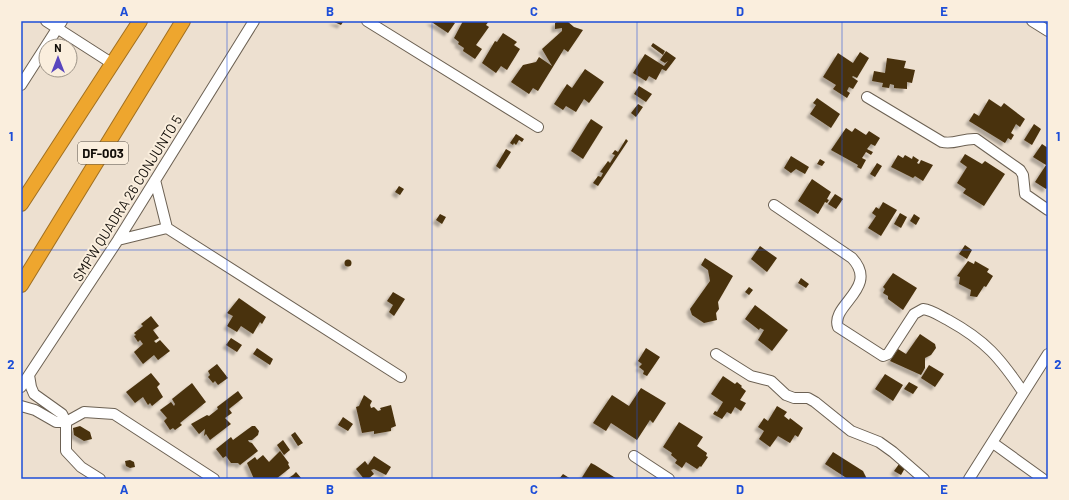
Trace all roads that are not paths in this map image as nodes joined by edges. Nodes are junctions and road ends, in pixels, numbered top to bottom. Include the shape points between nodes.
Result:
1 (46, 21) edge
2 (140, 21) edge
3 (183, 21) edge
4 (254, 21) edge
5 (367, 21) edge
6 (1032, 21) edge
7 (60, 24) edge
8 (1048, 31) edge
9 (51, 38) edge
10 (38, 58) edge
11 (113, 64) junction
12 (21, 85) edge
13 (867, 98) dead end
14 (538, 127) dead end
15 (155, 180) junction
16 (21, 204) edge
17 (774, 205) dead end
18 (1048, 210) edge
19 (167, 228) junction
20 (118, 240) junction
21 (21, 285) edge
22 (716, 354) dead end
23 (1048, 355) edge
24 (30, 375) junction
25 (401, 377) dead end
26 (21, 388) edge
27 (1023, 392) junction
28 (21, 406) edge
29 (66, 422) junction
30 (993, 443) junction
31 (634, 456) dead end
32 (100, 479) edge
33 (214, 479) edge
34 (669, 479) edge
35 (924, 479) edge
36 (969, 479) edge
37 (1043, 479) edge

1 - 7 street
2 - 11 highway, DF-003
3 - 21 highway, DF-003
4 - 15 street, SMPW QUADRA 26 CONJUNTO 5
5 - 14 street
6 - 8 street
7 - 9 street
7 - 11 street
10 - 12 street
11 - 16 highway, DF-003
13 - 18 street via 942,142 953,144 969,138 976,139 1020,170 1025,194
15 - 19 street
15 - 20 street, SMPW QUADRA 26 CONJUNTO 5
17 - 27 street via 852,258 860,268 860,282 838,318 838,327 882,356 888,354 914,314 923,309 929,310 956,324 994,352
19 - 20 street
19 - 25 street
20 - 24 street, SMPW QUADRA 26 CONJUNTO 5
22 - 35 street via 751,376 771,381 786,395 808,398 815,402 851,431 879,442
23 - 27 street
24 - 26 street, SMPW QUADRA 26 CONJUNTO 5
24 - 29 street via 34,394 62,414
27 - 30 street
28 - 29 street via 35,410 56,422
29 - 32 street via 66,452 81,467
29 - 33 street via 84,412 114,414
30 - 36 street
30 - 37 street
31 - 34 street

